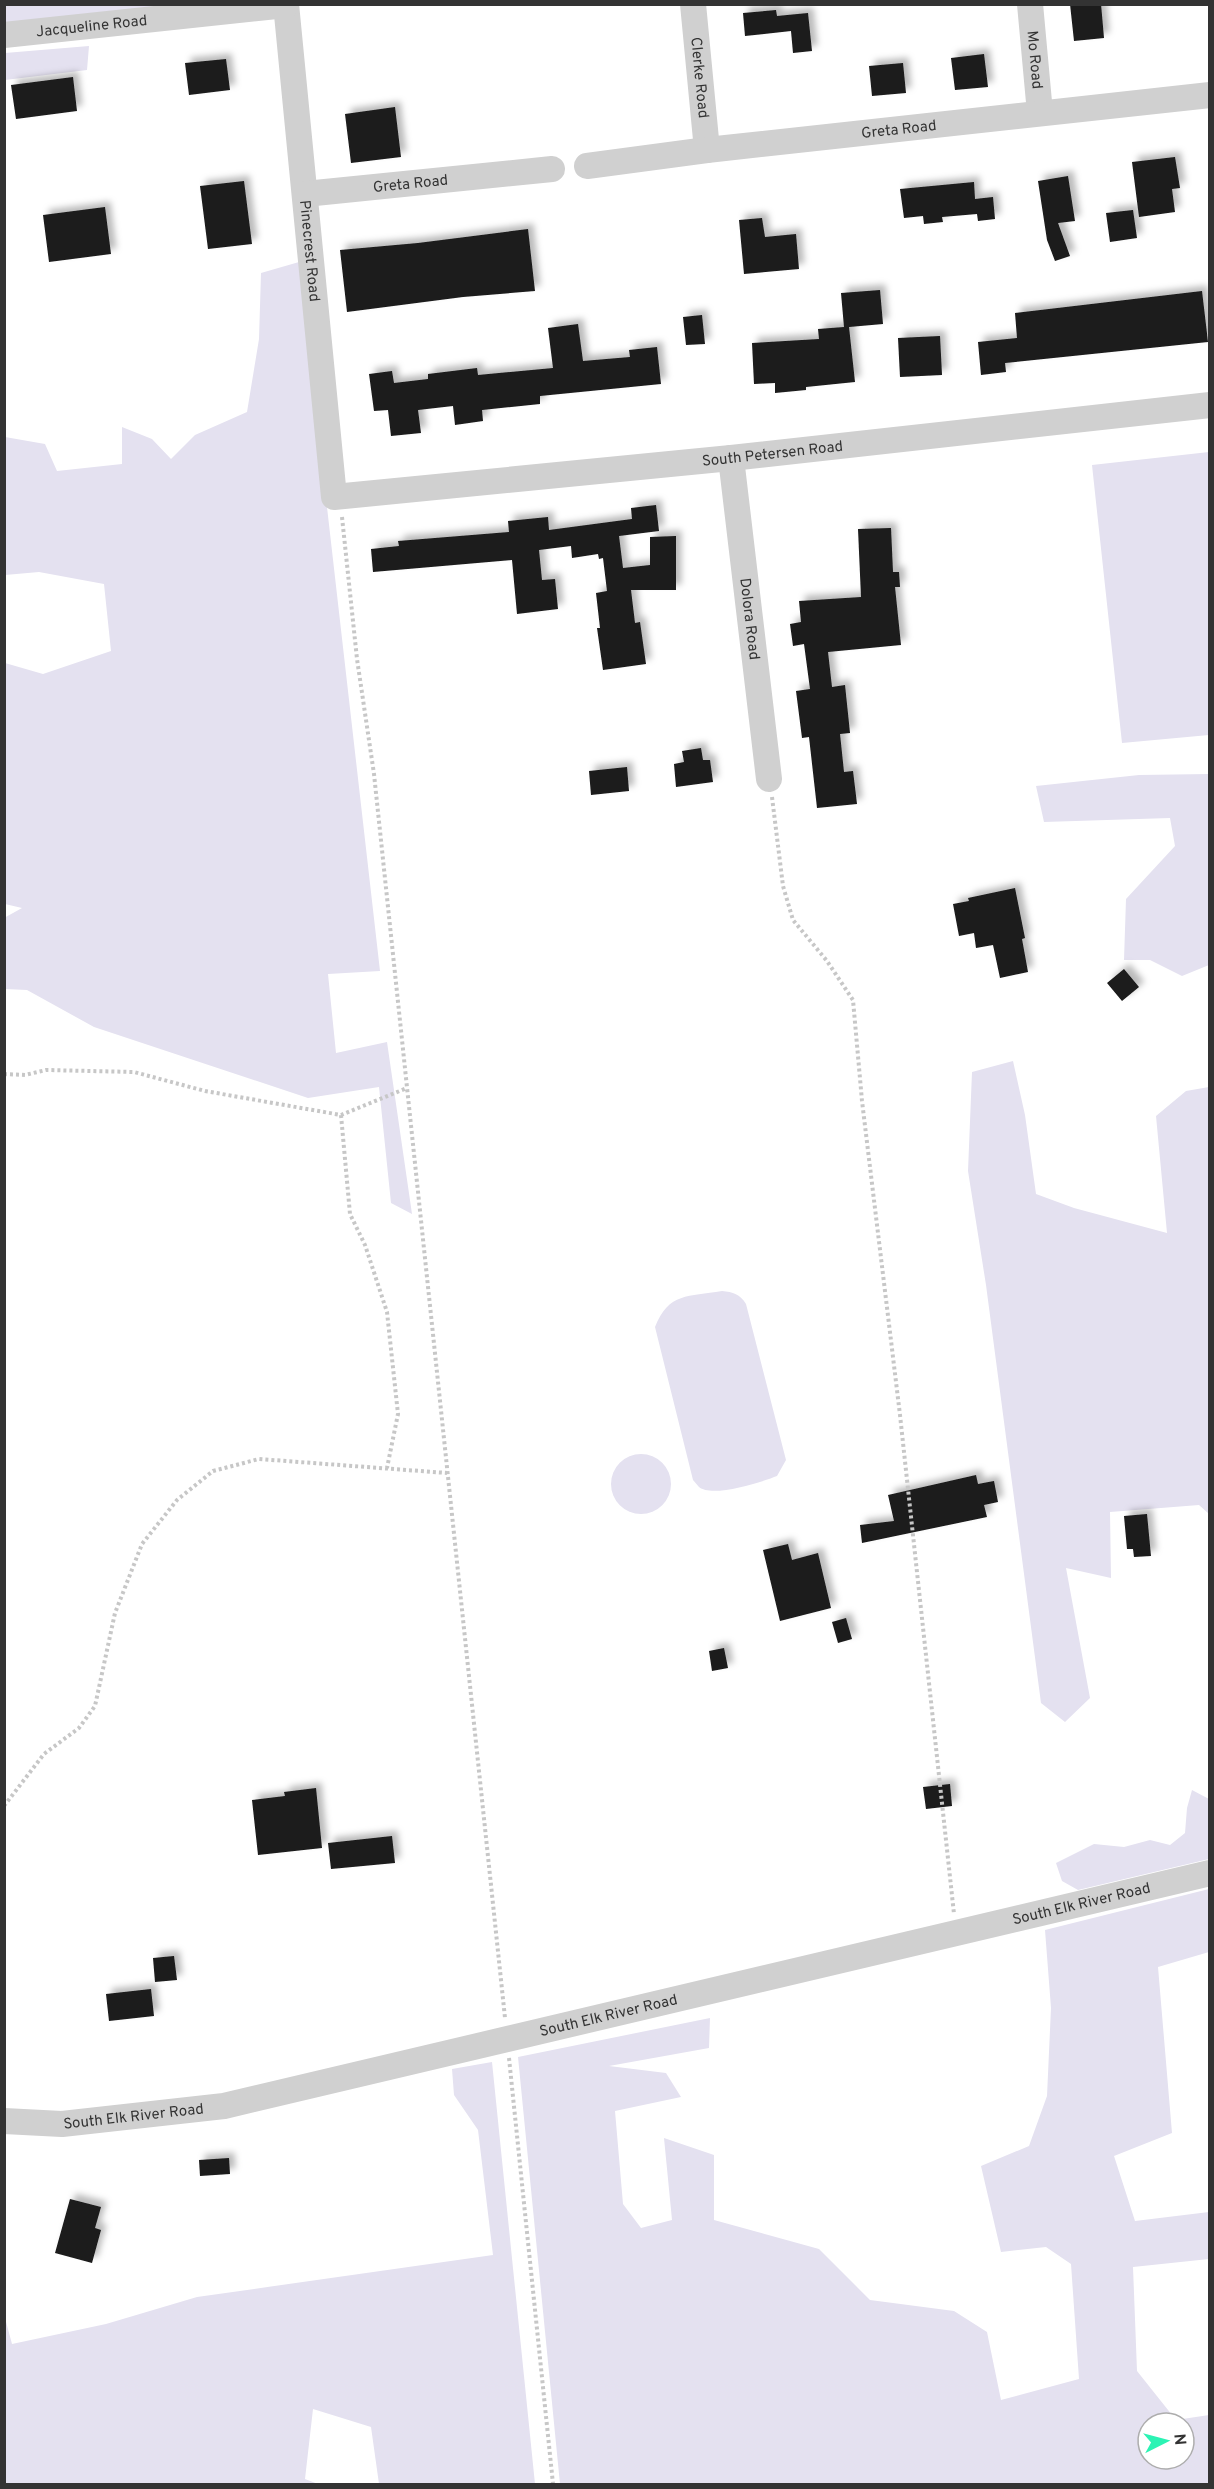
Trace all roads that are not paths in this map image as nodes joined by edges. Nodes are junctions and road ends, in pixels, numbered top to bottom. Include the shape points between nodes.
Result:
1 (693, 4) edge
2 (1030, 4) edge
3 (286, 5) edge
4 (4, 35) edge
5 (1209, 95) edge
6 (1040, 113) junction
7 (707, 150) junction
8 (587, 166) dead end
9 (552, 169) dead end
10 (304, 194) junction
11 (1209, 405) edge
12 (730, 458) junction
13 (337, 497) joint
14 (769, 779) road end
15 (1209, 1873) edge
16 (4, 2121) edge

1 - 7 street, Clerke Road
2 - 6 street, Mo Road
3 - 4 street, Jacqueline Road
3 - 10 street, Pinecrest Road
5 - 6 street, Greta Road
6 - 7 street, Greta Road
7 - 8 street, Greta Road
9 - 10 street, Greta Road
10 - 13 street, Pinecrest Road
11 - 12 street, South Petersen Road
12 - 13 street, South Petersen Road
12 - 14 street, Dolora Road
15 - 16 street, South Elk River Road via 224,2106 62,2124

